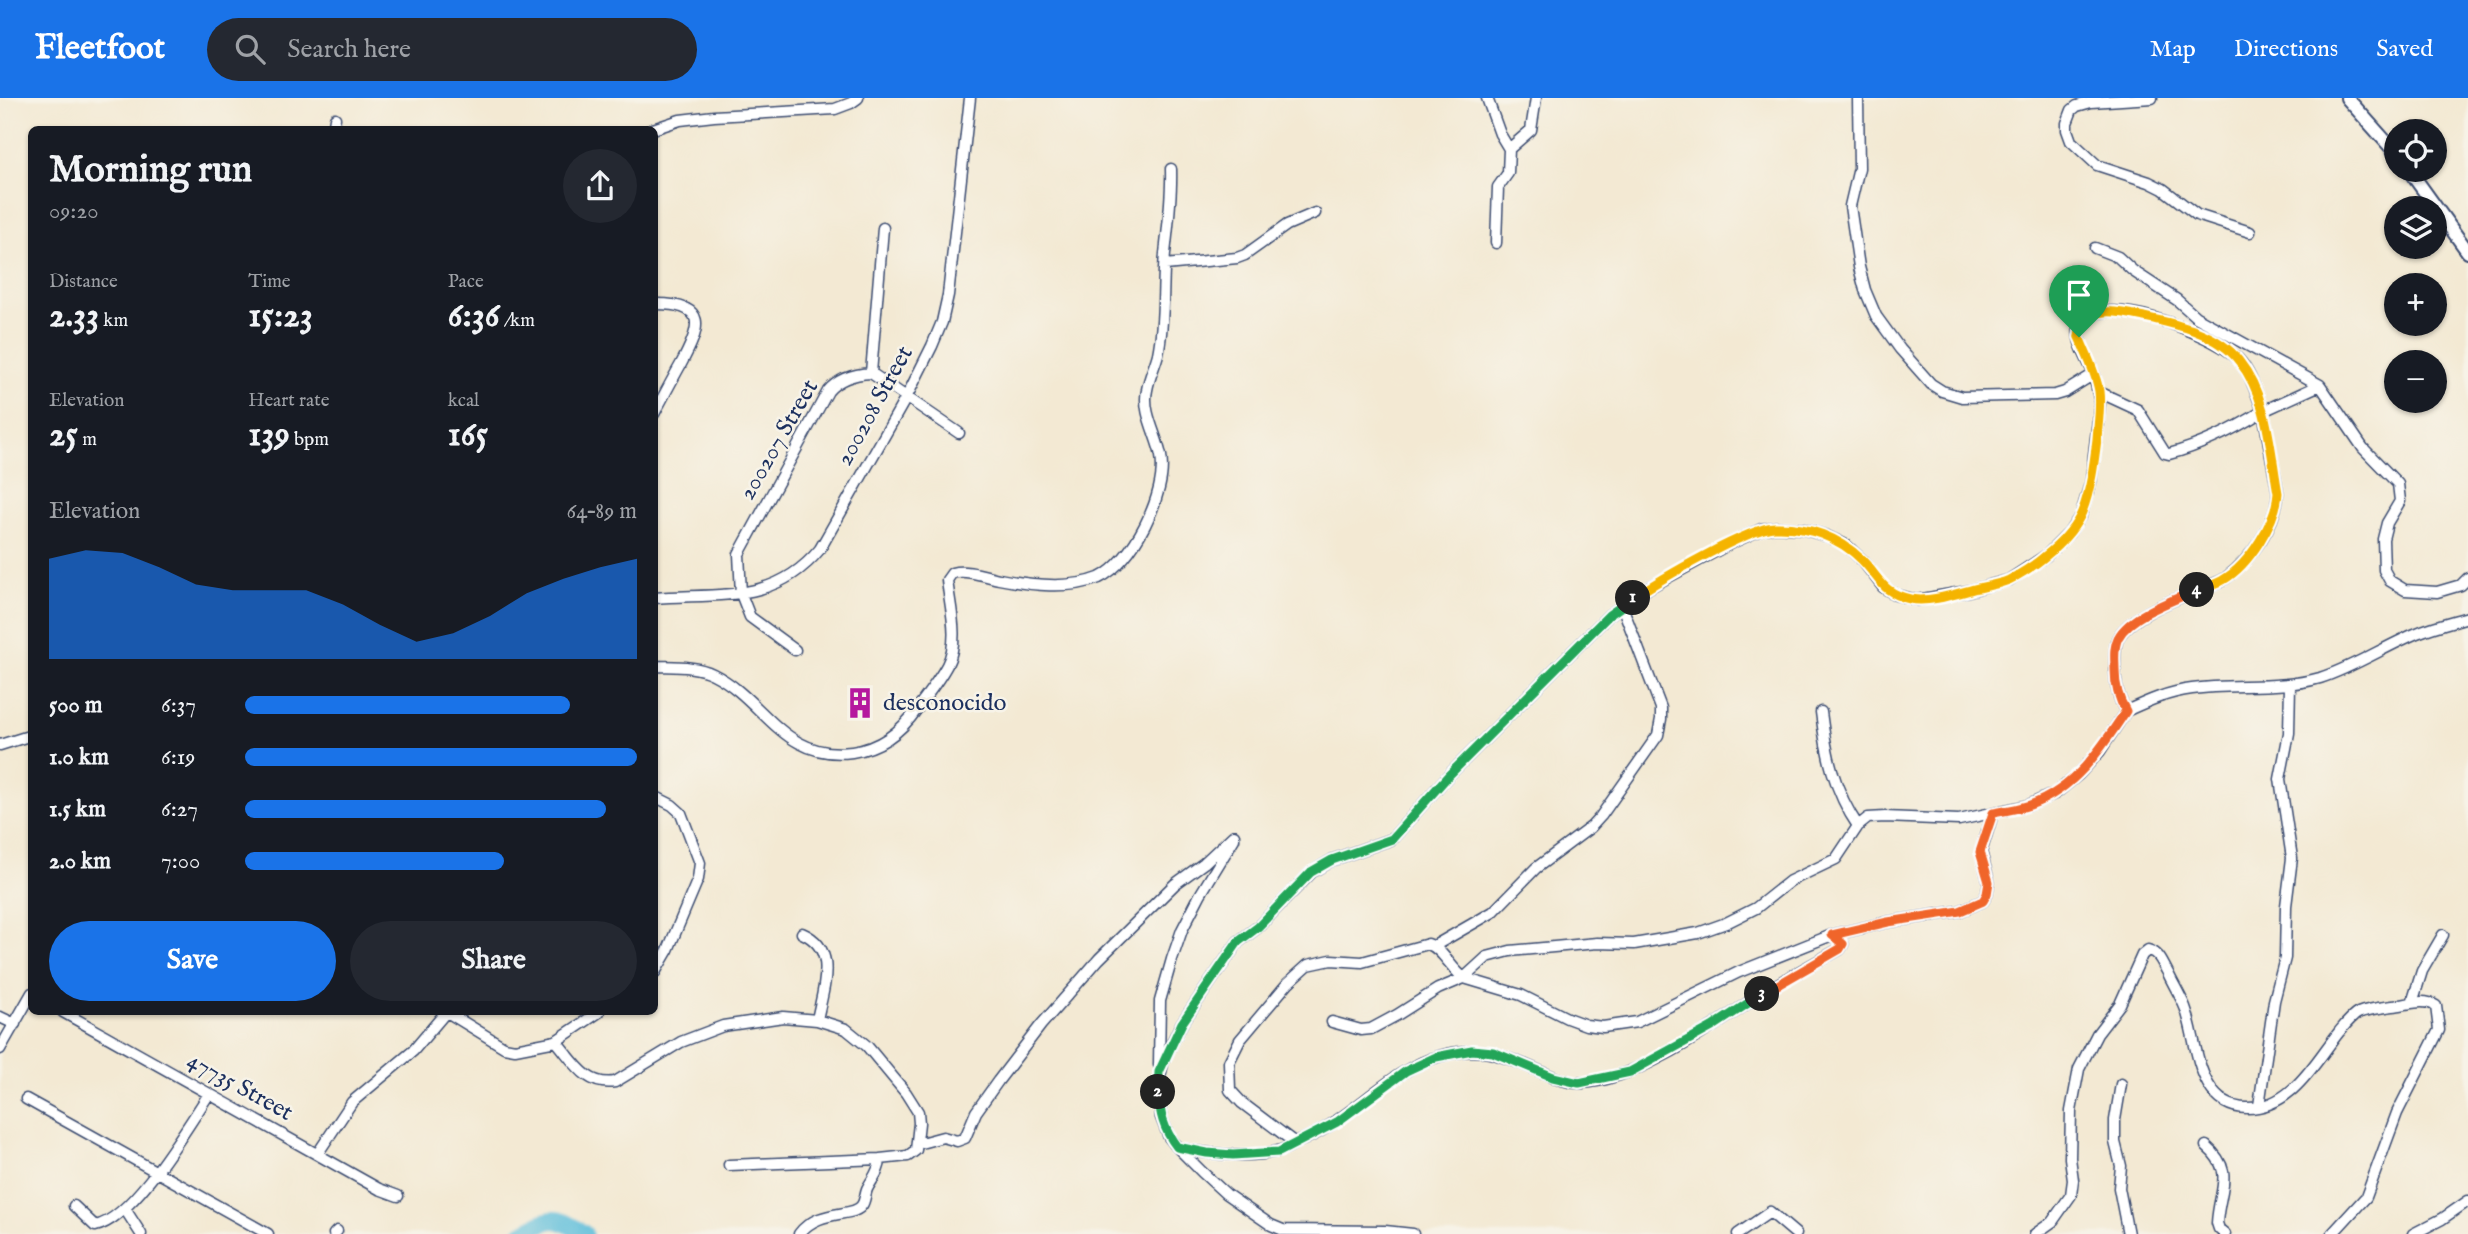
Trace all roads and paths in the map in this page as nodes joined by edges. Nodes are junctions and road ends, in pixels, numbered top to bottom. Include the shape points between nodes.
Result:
1 (858, 98) edge
2 (970, 98) edge
3 (1487, 98) edge
4 (1536, 98) edge
5 (1858, 98) edge
6 (2152, 98) edge
7 (2347, 98) edge
8 (335, 118) dead end
9 (334, 126) edge
10 (658, 127) edge
11 (2384, 140) edge
12 (1509, 149) junction
13 (1171, 169) dead end
14 (2418, 182) edge
15 (1315, 214) dead end
16 (883, 228) dead end
17 (2250, 232) dead end
18 (1496, 243) dead end
19 (2095, 248) dead end
20 (2468, 252) edge
21 (1165, 265) junction
22 (658, 304) edge
23 (871, 373) junction
24 (2094, 374) junction
25 (2320, 385) junction
26 (2099, 392) junction
27 (907, 396) junction
28 (658, 407) edge
29 (2263, 411) junction
30 (959, 433) dead end
31 (2468, 579) edge
32 (741, 594) junction
33 (658, 598) edge
34 (1622, 606) junction
35 (2468, 617) edge
36 (795, 650) dead end
37 (658, 666) edge
38 (2290, 684) junction
39 (2126, 711) junction
40 (1821, 712) dead end
41 (28, 735) edge
42 (0, 745) edge
43 (658, 798) edge
44 (1993, 813) junction
45 (1858, 826) junction
46 (802, 933) dead end
47 (1832, 935) junction
48 (2442, 935) dead end
49 (1434, 946) junction
50 (658, 967) edge
51 (1464, 978) junction
52 (28, 1000) edge
53 (2412, 1003) junction
54 (68, 1015) edge
55 (443, 1015) edge
56 (451, 1015) edge
57 (595, 1015) edge
58 (0, 1017) edge
59 (817, 1020) junction
60 (1332, 1022) dead end
61 (15, 1024) junction
62 (556, 1041) junction
63 (0, 1049) edge
64 (1159, 1072) junction
65 (2121, 1084) dead end
66 (209, 1094) junction
67 (26, 1099) dead end
68 (2259, 1106) junction
69 (922, 1143) junction
70 (1295, 1143) junction
71 (2206, 1146) dead end
72 (1177, 1147) junction
73 (318, 1153) junction
74 (880, 1159) junction
75 (729, 1165) dead end
76 (156, 1172) junction
77 (398, 1196) dead end
78 (2468, 1201) edge
79 (74, 1206) dead end
80 (125, 1209) junction
81 (141, 1234) edge
82 (268, 1234) edge
83 (799, 1234) edge
84 (1413, 1234) edge
85 (1738, 1234) edge
86 (1796, 1234) edge
87 (2035, 1234) edge
88 (2128, 1234) edge
89 (2225, 1234) edge
90 (2332, 1234) edge
91 (2413, 1234) edge

1 - 10 street via 835,109 714,116
2 - 27 street, 200208 Street via 948,295 942,322
3 - 12 street
4 - 12 street via 1531,130
5 - 24 street via 1859,168 1850,206 1859,267 1876,316 1900,349 1931,384 1962,397 2055,395
6 - 17 street via 2077,106 2067,123 2071,141 2097,165 2149,182 2197,215
7 - 11 street
8 - 9 street
12 - 18 street via 1508,173 1498,187
13 - 21 street
14 - 20 street
15 - 21 street via 1287,225 1237,258
16 - 23 street
19 - 25 street via 2118,257 2196,317
21 - 37 street via 1161,331 1146,399 1162,472 1152,509 1130,552 1112,570 1071,584 952,573 947,580 954,638 947,664 914,714 877,746 837,754 807,748 792,741 715,674
22 - 28 street via 688,310 697,324 692,343
23 - 27 street
23 - 32 street, 200207 Street via 848,376 828,391 741,548
24 - 26 street
24 - 29 street via 2079,337 2089,317 2110,311 2167,321 2206,336 2238,359
25 - 29 street
25 - 31 street via 2363,448 2398,484 2400,501 2383,539 2384,570 2390,581 2405,590 2437,593
26 - 29 street via 2138,410 2169,454 2232,431
26 - 34 street via 2091,481 2081,514 2047,555 2009,580 1926,599 1907,598 1882,587 1846,545 1803,529 1776,527 1762,528 1731,543
27 - 30 street
27 - 32 street, 200208 Street via 808,564 777,584
29 - 39 street via 2278,493 2272,517 2257,546 2224,580 2140,617 2119,636 2115,682
32 - 33 street, 200208 Street
32 - 36 street via 750,617
34 - 49 street via 1661,708 1658,735 1591,827 1535,868 1493,912
34 - 64 street via 1448,776 1392,839 1311,872 1238,942 1182,1023
35 - 38 street via 2414,634 2332,673
38 - 39 street via 2192,688
38 - 68 street via 2290,733 2280,779 2292,858 2285,958
39 - 44 street via 2100,751 2056,793
40 - 45 street via 1832,772
41 - 42 street
43 - 50 street via 678,809 700,863
44 - 45 street via 1959,820 1875,817
44 - 47 street via 1980,852 1989,882 1983,901 1960,911
45 - 51 street via 1836,859 1790,881 1756,908 1726,923 1651,942 1510,951 1487,957
46 - 59 street via 815,939 826,958
47 - 51 street via 1621,1026 1586,1025 1521,995
47 - 70 street via 1843,944 1840,949 1630,1072 1579,1083 1493,1052 1451,1053 1406,1071 1337,1122
48 - 53 street via 2422,971
49 - 51 street
49 - 70 street via 1415,946 1362,962 1331,960 1308,965 1240,1040 1229,1062 1230,1090
51 - 60 street via 1371,1029
52 - 61 street
53 - 68 street via 2359,1013 2302,1081 2285,1096
53 - 90 street via 2437,1006 2439,1030 2397,1113 2366,1197
54 - 66 street, 47735 Street
55 - 73 street via 413,1051 352,1102
56 - 62 street via 498,1044 515,1049
57 - 62 street
58 - 61 street
59 - 62 street via 783,1017 723,1026 681,1042 608,1083 589,1078
59 - 69 street via 846,1029 890,1071 918,1112
61 - 63 street
64 - 69 street via 1162,992 1182,930 1234,835 1175,884 1099,959 998,1081 976,1112 965,1138
64 - 72 street via 1161,1117
65 - 88 street via 2115,1142
66 - 73 street, 47735 Street
66 - 76 street
67 - 76 street
68 - 87 street via 2230,1104 2210,1088 2185,1007 2158,955 2148,950 2079,1069 2071,1111 2071,1195 2052,1222
69 - 74 street via 908,1156
70 - 72 street via 1279,1152 1233,1155
71 - 89 street via 2219,1157 2224,1173 2217,1223
72 - 84 street via 1226,1194 1283,1230
73 - 77 street, 47735 Street
74 - 75 street
74 - 83 street via 862,1206 821,1217
76 - 80 street
76 - 82 street
78 - 91 street
79 - 80 street via 96,1226
80 - 81 street
85 - 86 street via 1770,1212

